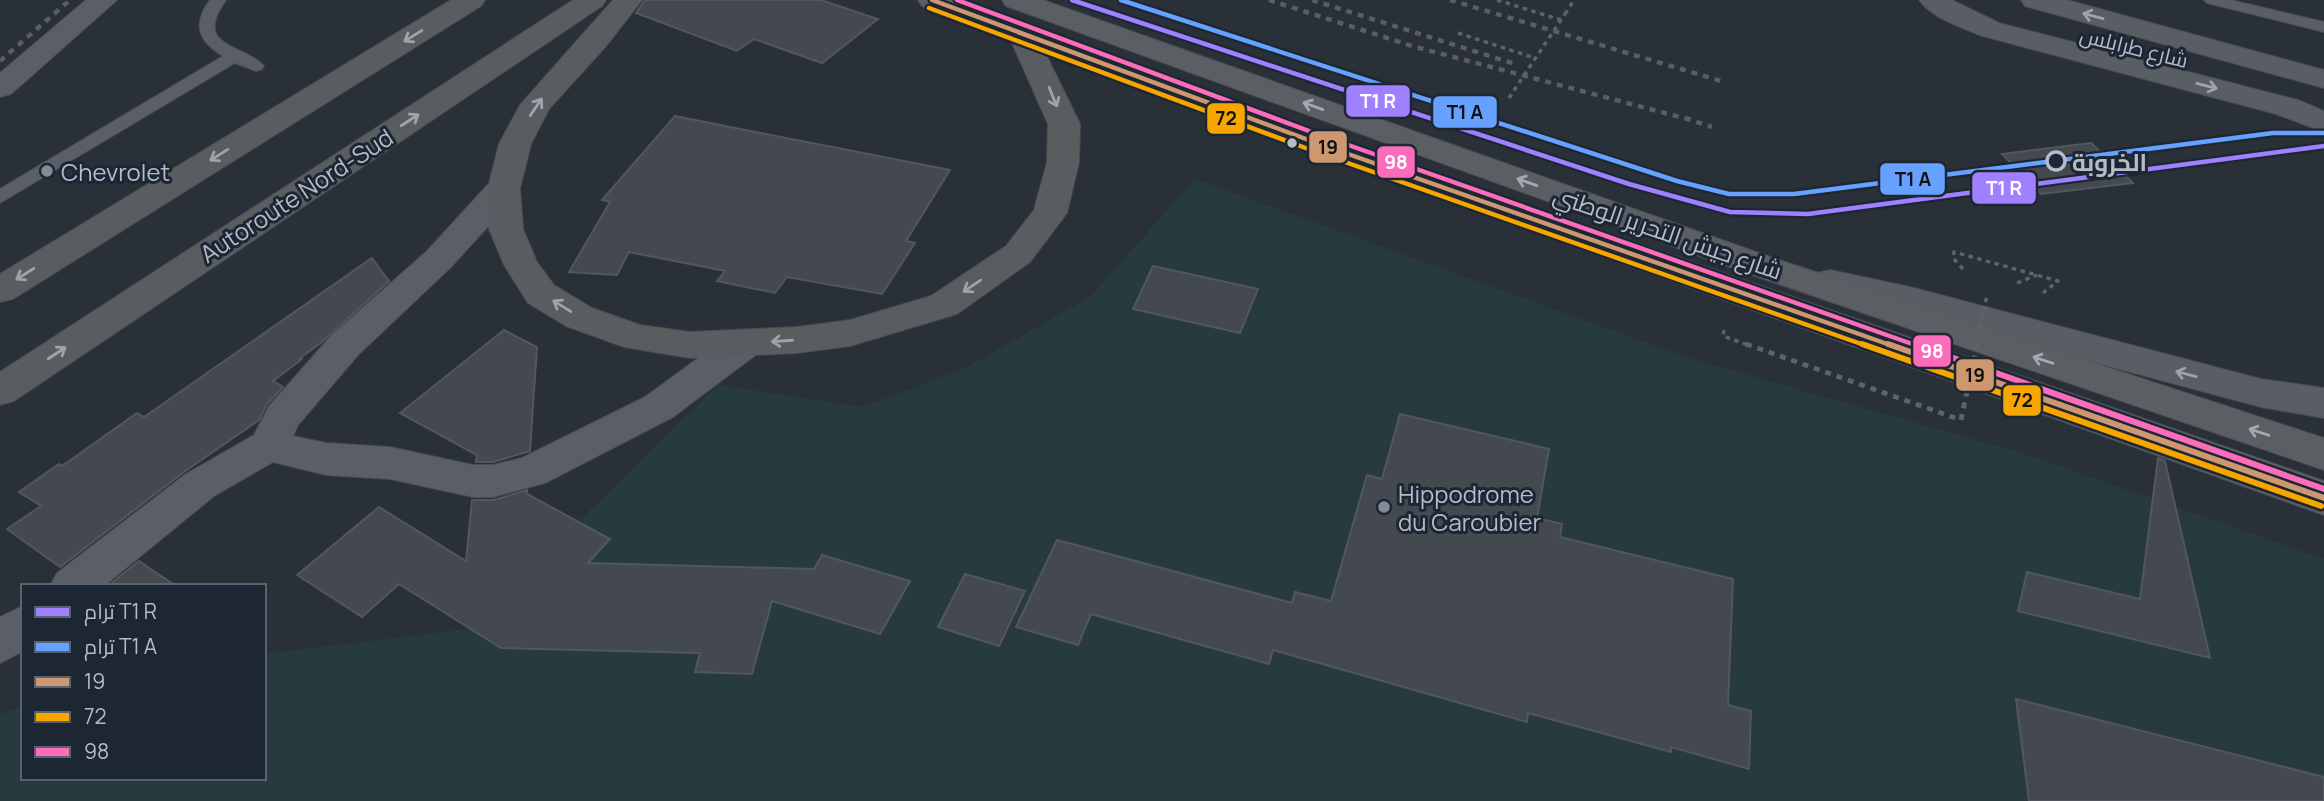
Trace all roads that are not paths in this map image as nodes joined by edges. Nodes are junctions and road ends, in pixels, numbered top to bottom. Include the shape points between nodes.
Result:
1 (103, 0) edge
2 (218, 0) edge
3 (471, 0) edge
4 (592, 0) edge
5 (628, 0) edge
6 (932, 0) edge
7 (1016, 0) edge
8 (1933, 0) edge
9 (1945, 0) edge
10 (2035, 0) edge
11 (2212, 0) edge
12 (2324, 27) edge
13 (1023, 36) junction
14 (234, 57) junction
15 (256, 66) dead end
16 (2324, 79) edge
17 (0, 88) edge
18 (2324, 93) edge
19 (2324, 122) edge
20 (504, 188) junction
21 (0, 197) edge
22 (1764, 267) junction
23 (0, 290) edge
24 (744, 344) junction
25 (0, 391) edge
26 (2324, 403) edge
27 (268, 446) junction
28 (2324, 454) edge
29 (2324, 498) edge
30 (75, 584) edge
31 (21, 627) edge
32 (0, 643) edge

1 - 17 street
2 - 14 lane via 206,18 207,32
3 -> 23 highway
25 -> 4 highway, Autoroute Nord-Sud
20 -> 5 highway via 515,145 536,105
6 - 13 highway, شارع جيش التحرير الوطني
22 -> 7 highway, شارع جيش التحرير الوطني
8 -> 19 main road via 1989,29 2287,107
9 - 18 main road, شارع طرابلس
16 -> 10 main road, شارع طرابلس
11 - 12 lane
13 -> 24 highway via 1064,124 1063,162 1050,213 1018,254 944,305 850,333
13 - 29 highway, شارع جيش التحرير الوطني
14 - 15 lane
14 - 21 lane
24 -> 20 highway via 690,345 637,338 579,317 541,294 521,265 506,229
20 - 27 street via 439,260 345,345 283,416
26 -> 22 main road via 2261,393 1910,300
28 -> 22 highway, شارع جيش التحرير الوطني
24 - 27 street via 659,407 531,472 493,481
27 - 30 street via 200,485
31 - 32 street

